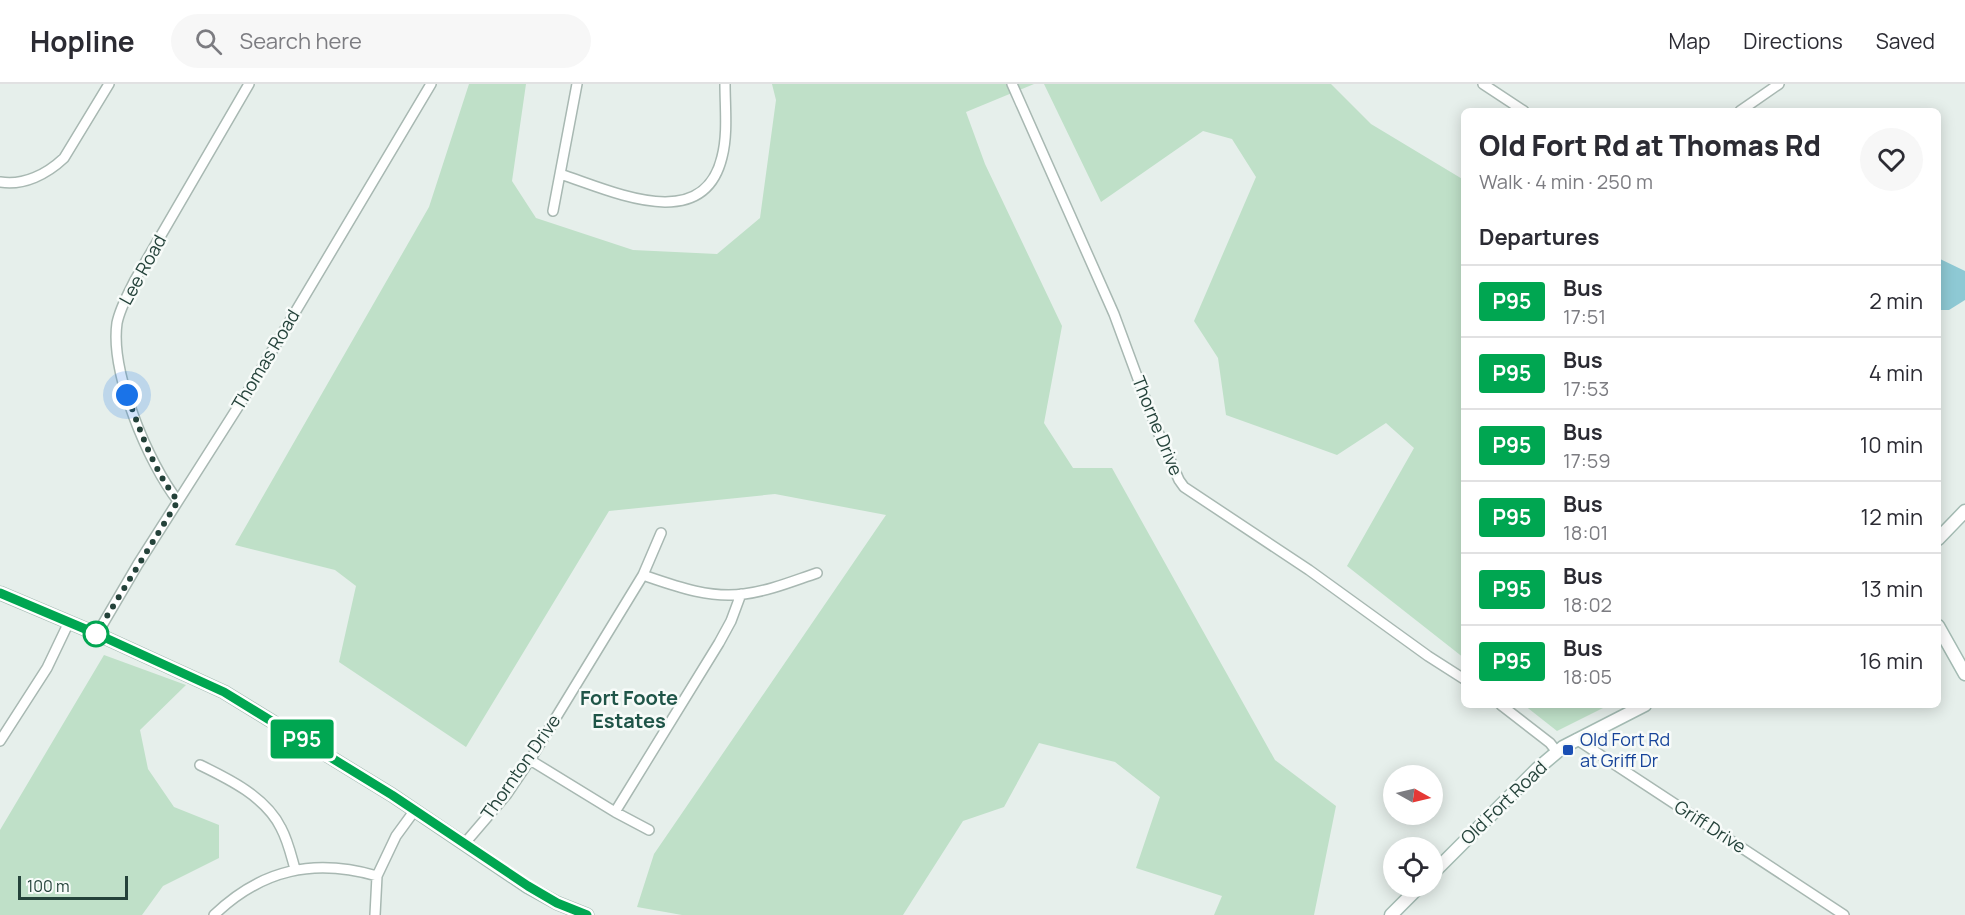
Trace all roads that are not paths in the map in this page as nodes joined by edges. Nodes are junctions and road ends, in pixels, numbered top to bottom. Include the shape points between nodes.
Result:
1 (109, 84) edge
2 (249, 84) edge
3 (431, 84) edge
4 (577, 84) edge
5 (725, 84) edge
6 (1012, 84) edge
7 (1483, 84) edge
8 (1779, 84) edge
9 (1519, 108) edge
10 (1744, 108) edge
11 (560, 174) junction
12 (0, 182) edge
13 (553, 211) dead end
14 (178, 501) junction
15 (1965, 511) edge
16 (661, 533) dead end
17 (1941, 536) edge
18 (817, 573) dead end
19 (643, 575) junction
20 (0, 593) edge
21 (741, 594) junction
22 (69, 622) junction
23 (1941, 631) edge
24 (97, 634) junction
25 (1965, 674) edge
26 (1461, 677) edge
27 (1505, 708) edge
28 (1639, 708) edge
29 (1576, 740) junction
30 (0, 741) edge
31 (1557, 752) junction
32 (530, 760) junction
33 (200, 765) dead end
34 (415, 810) junction
35 (615, 812) junction
36 (649, 830) dead end
37 (465, 843) junction
38 (1443, 863) edge
39 (294, 869) junction
40 (377, 876) junction
41 (1409, 897) edge
42 (214, 915) edge
43 (375, 915) edge
44 (587, 915) edge
45 (1391, 915) edge
46 (1844, 915) edge

1 - 12 street via 64,158 36,177 19,183
2 - 14 street, Lee Road via 135,280 117,323 117,354 127,395 164,483
3 - 14 street, Thomas Road
4 - 11 street
5 - 11 street via 723,155 712,180 701,193 683,200 654,202
6 - 26 street, Thorne Drive via 1114,314 1155,425 1184,488
7 - 9 street
8 - 10 street
11 - 13 street
14 - 24 street, Thomas Road
15 - 17 main road
16 - 19 street, Thornton Drive
18 - 21 street
19 - 21 street via 694,590
19 - 32 street, Thornton Drive
20 - 22 main road
21 - 35 street via 719,643
22 - 24 main road
22 - 30 street via 45,672
23 - 25 main road
24 - 34 main road via 224,692
27 - 31 street
28 - 29 main road, Old Fort Road
29 - 31 main road, Old Fort Road
29 - 46 street, Griff Drive
31 - 38 main road, Old Fort Road
32 - 35 street
32 - 37 street, Thornton Drive
33 - 39 street via 249,792 275,816 289,845
34 - 37 main road
34 - 40 street via 396,836
35 - 36 street
37 - 44 main road via 543,896
39 - 40 street via 332,868
39 - 42 street via 253,886
40 - 43 street
41 - 45 main road

